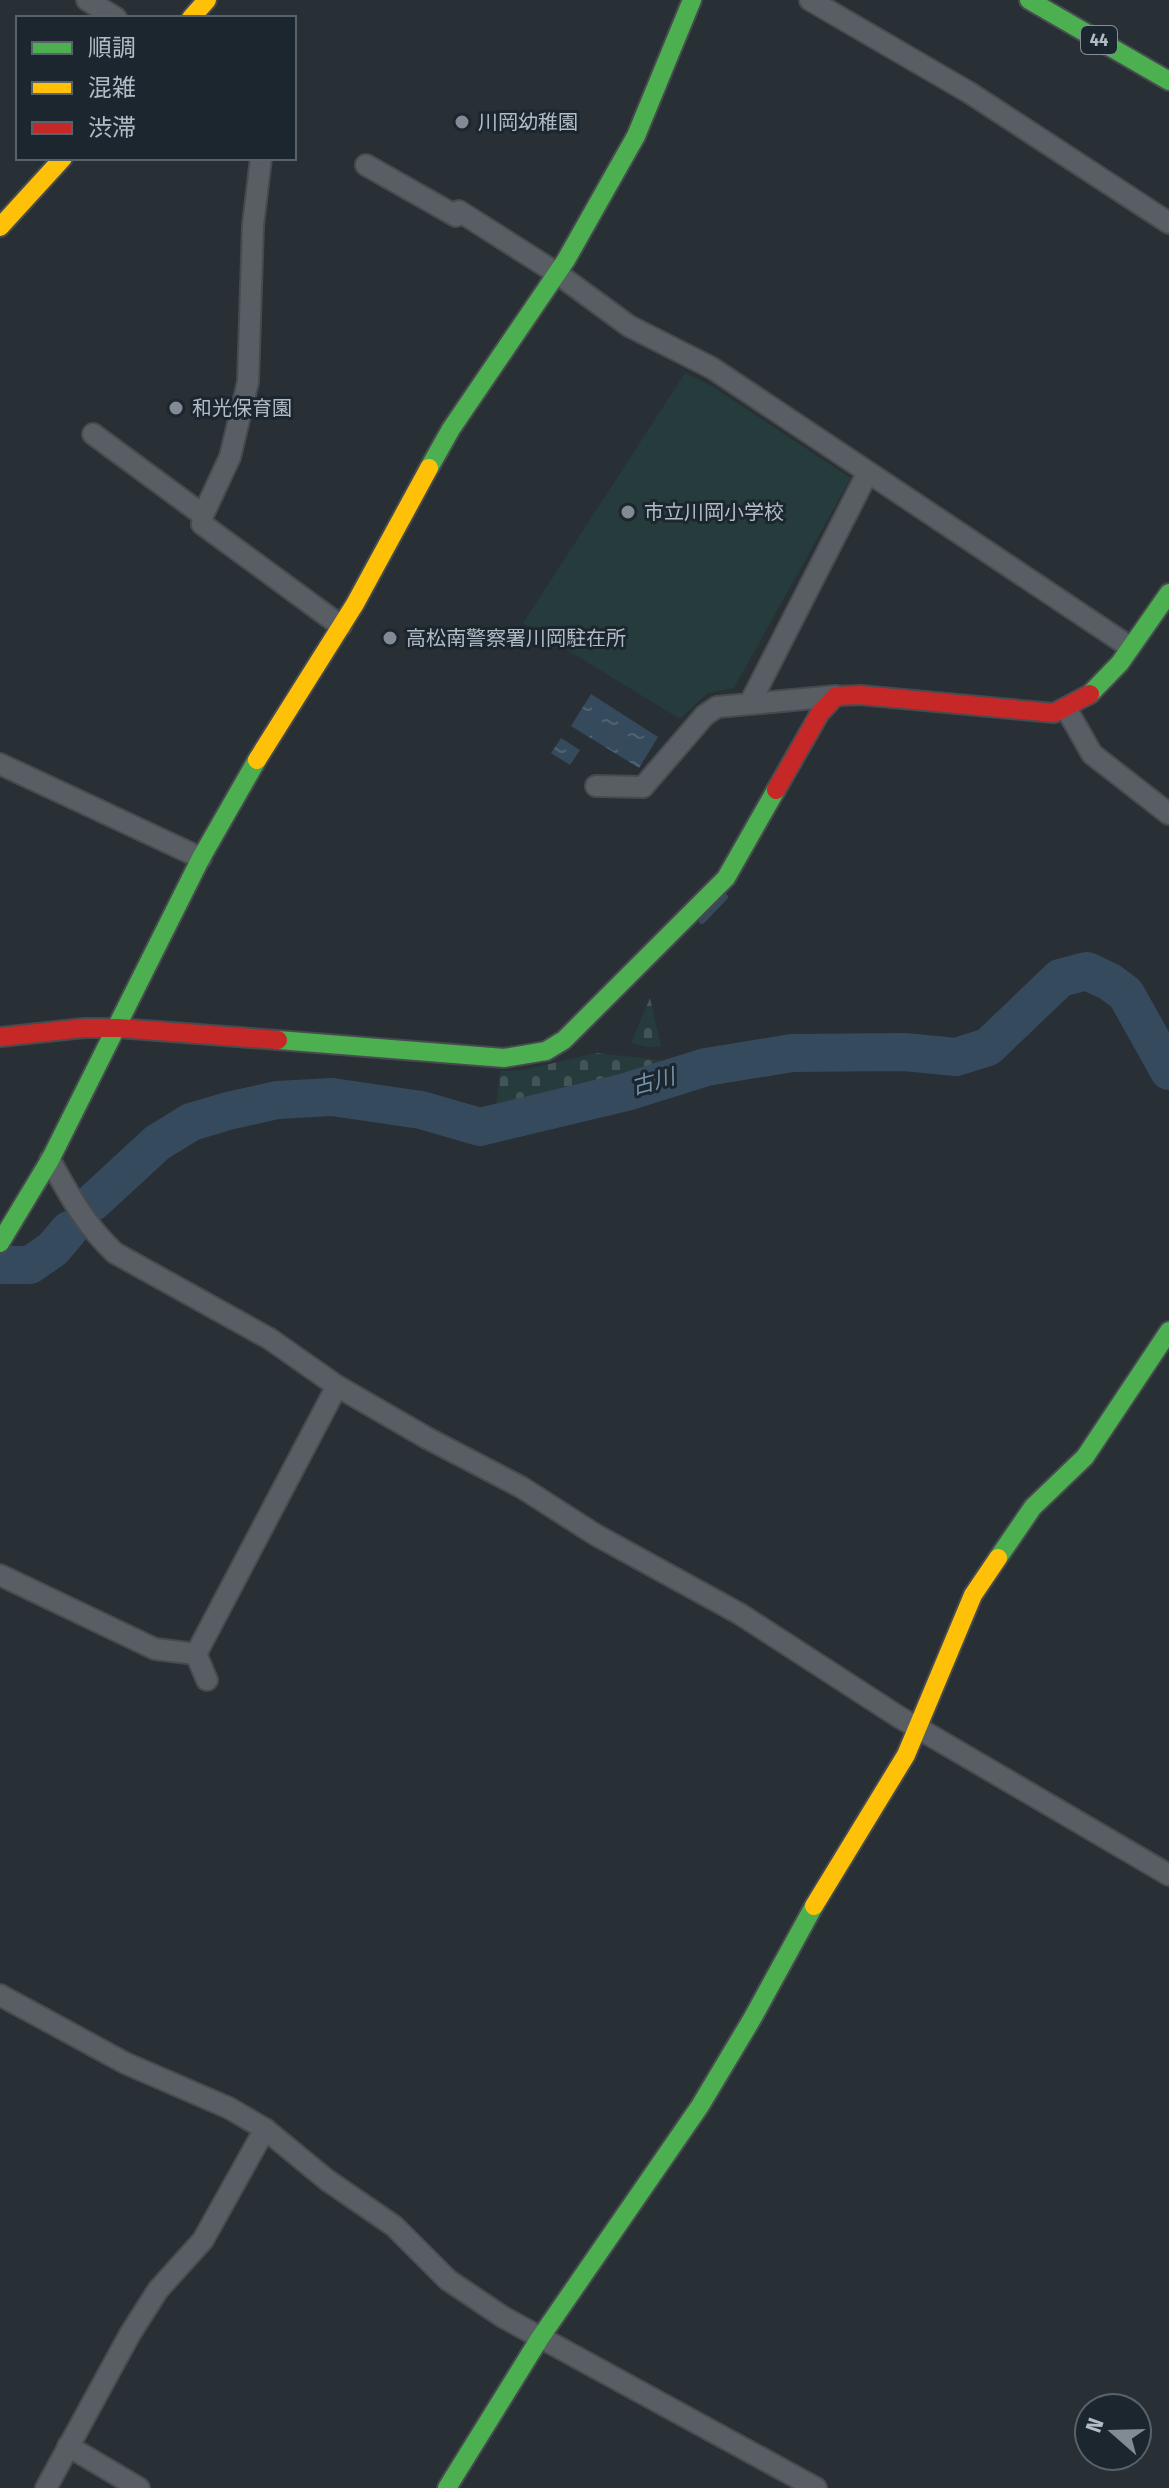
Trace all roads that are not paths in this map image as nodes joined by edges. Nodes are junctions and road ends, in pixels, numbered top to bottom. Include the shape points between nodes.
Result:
1 (87, 0) edge
2 (207, 0) edge
3 (692, 0) edge
4 (810, 0) edge
5 (1029, 0) edge
6 (113, 16) edge
7 (193, 16) edge
8 (1169, 81) edge
9 (61, 160) edge
10 (261, 160) edge
11 (366, 165) dead end
12 (1169, 223) edge
13 (1, 224) edge
14 (558, 274) junction
15 (93, 434) dead end
16 (867, 474) junction
17 (203, 515) junction
18 (1169, 593) edge
19 (341, 626) junction
20 (1130, 647) junction
21 (836, 696) junction
22 (750, 703) junction
23 (1067, 710) junction
24 (0, 764) edge
25 (596, 786) dead end
26 (1169, 814) edge
27 (201, 858) junction
28 (118, 1028) junction
29 (0, 1037) edge
30 (50, 1160) junction
31 (0, 1243) edge
32 (1169, 1331) edge
33 (337, 1386) junction
34 (0, 1575) edge
35 (196, 1654) junction
36 (207, 1680) dead end
37 (919, 1729) junction
38 (1169, 1875) edge
39 (0, 1995) edge
40 (265, 2129) junction
41 (540, 2338) junction
42 (68, 2446) junction
43 (46, 2488) edge
44 (139, 2488) edge
45 (447, 2488) edge
46 (816, 2488) edge

1 - 6 street
2 - 7 street
3 - 14 street via 636,136
4 - 12 street via 970,93
5 - 8 street, 44
9 - 13 street
10 - 17 street via 253,225 248,382 230,457
11 - 14 street via 456,216 459,211
14 - 16 street via 629,326 712,368
14 - 19 street via 451,429
15 - 17 street
16 - 20 street
16 - 22 street
17 - 19 street via 202,524
18 - 20 street
19 - 27 street
20 - 23 street via 1096,690
21 - 22 street
21 - 23 street
21 - 28 street via 820,713 726,878 575,1029 546,1051 504,1058
22 - 25 street via 717,707 705,715 643,787
23 - 26 street via 1092,754
24 - 27 street
27 - 28 street
28 - 29 street
28 - 30 street
30 - 31 street
30 - 33 street via 81,1215 115,1253 270,1339
32 - 37 street via 1085,1457 1033,1507 973,1595
33 - 35 street
33 - 37 street via 740,1614
34 - 35 street via 155,1649
35 - 36 street
37 - 38 street
37 - 41 street via 700,2106
39 - 40 street via 125,2063
40 - 41 street via 394,2226 448,2280
40 - 42 street via 203,2240 158,2290 137,2323
41 - 45 street
41 - 46 street
42 - 43 street
42 - 44 street

